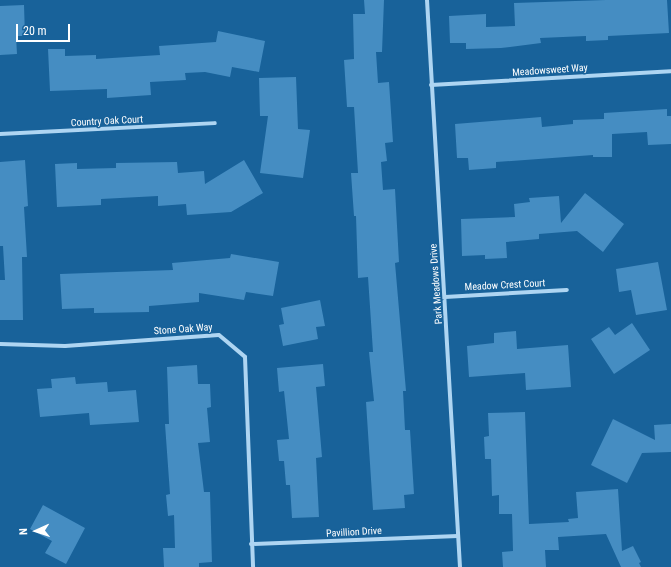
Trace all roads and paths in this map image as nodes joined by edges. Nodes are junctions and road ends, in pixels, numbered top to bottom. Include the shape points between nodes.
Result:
1 (426, 0) edge
2 (671, 71) edge
3 (431, 85) junction
4 (215, 123) dead end
5 (0, 134) edge
6 (567, 290) dead end
7 (445, 297) junction
8 (0, 344) edge
9 (458, 536) junction
10 (252, 544) junction
11 (253, 567) edge
12 (460, 567) edge

1 - 3 street, Park Meadows Drive
2 - 3 street, Meadowsweet Way
3 - 7 street, Park Meadows Drive
4 - 5 street, Country Oak Court
6 - 7 street, Meadow Crest Court
7 - 9 street, Park Meadows Drive
8 - 10 street, Stone Oak Way via 65,346 219,335 245,357
9 - 10 street, Pavillion Drive
9 - 12 street, Park Meadows Drive
10 - 11 street, Stone Oak Way

